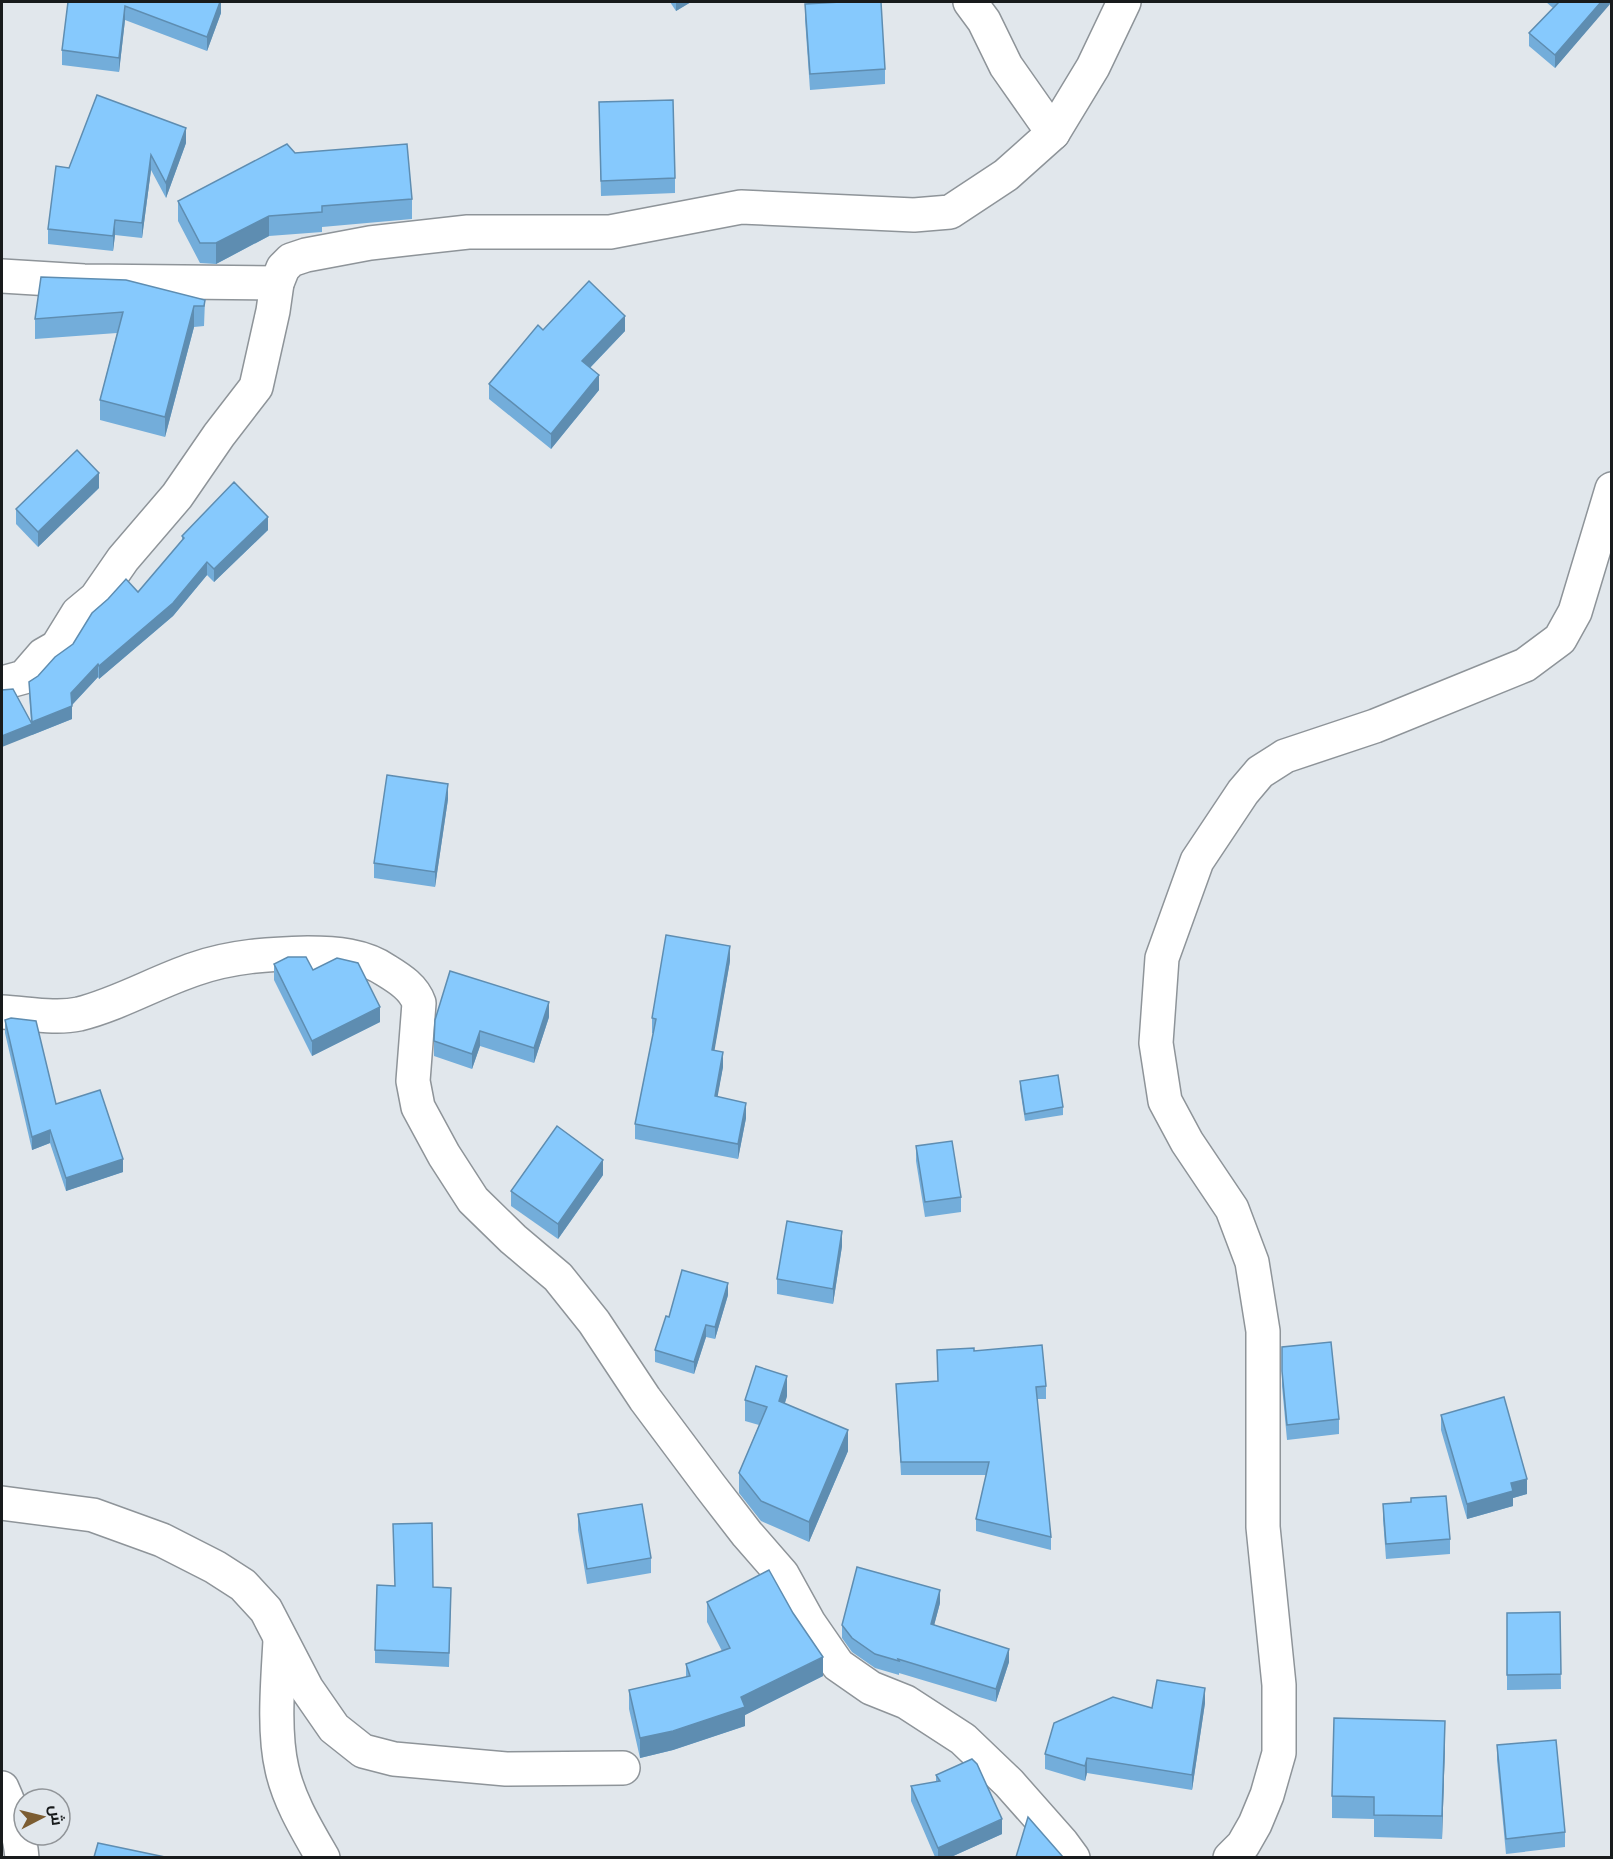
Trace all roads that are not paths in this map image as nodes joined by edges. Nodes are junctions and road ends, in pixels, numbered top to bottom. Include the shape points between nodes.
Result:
1 (970, 2) edge
2 (1124, 2) edge
3 (1053, 133) junction
4 (2, 276) edge
5 (277, 283) junction
6 (1611, 489) edge
7 (2, 683) edge
8 (2, 1011) edge
9 (2, 1503) edge
10 (280, 1635) junction
11 (623, 1768) dead end
12 (2, 1788) edge
13 (22, 1857) edge
14 (323, 1857) edge
15 (1073, 1857) edge
16 (1230, 1857) edge

1 - 3 street via 1006,66
2 - 3 street via 1093,67
3 - 5 street via 1006,175 950,212 914,215 741,207 610,232 468,232 306,255 291,260
4 - 5 street
5 - 7 street via 256,387 177,496 123,559 96,598 78,613 57,647 43,655 24,677
6 - 16 street via 1575,612 1560,639 1525,665 1375,726 1285,756 1260,772 1197,861 1162,958 1156,1043 1165,1101 1232,1209 1252,1262 1263,1331 1263,1527 1279,1685 1279,1753 1255,1824 1243,1845
8 - 15 street via 78,1014 196,968 268,954 349,956 377,964 399,979 415,993 418,1003 413,1081 418,1107 473,1200 558,1277 594,1322 645,1399 782,1574 838,1665 963,1739 1009,1783
9 - 10 street via 93,1515 162,1540 243,1585 266,1610
10 - 11 street via 307,1689 334,1728 363,1751 394,1759 506,1769
10 - 14 street via 277,1717 282,1769 301,1820
12 - 13 street

